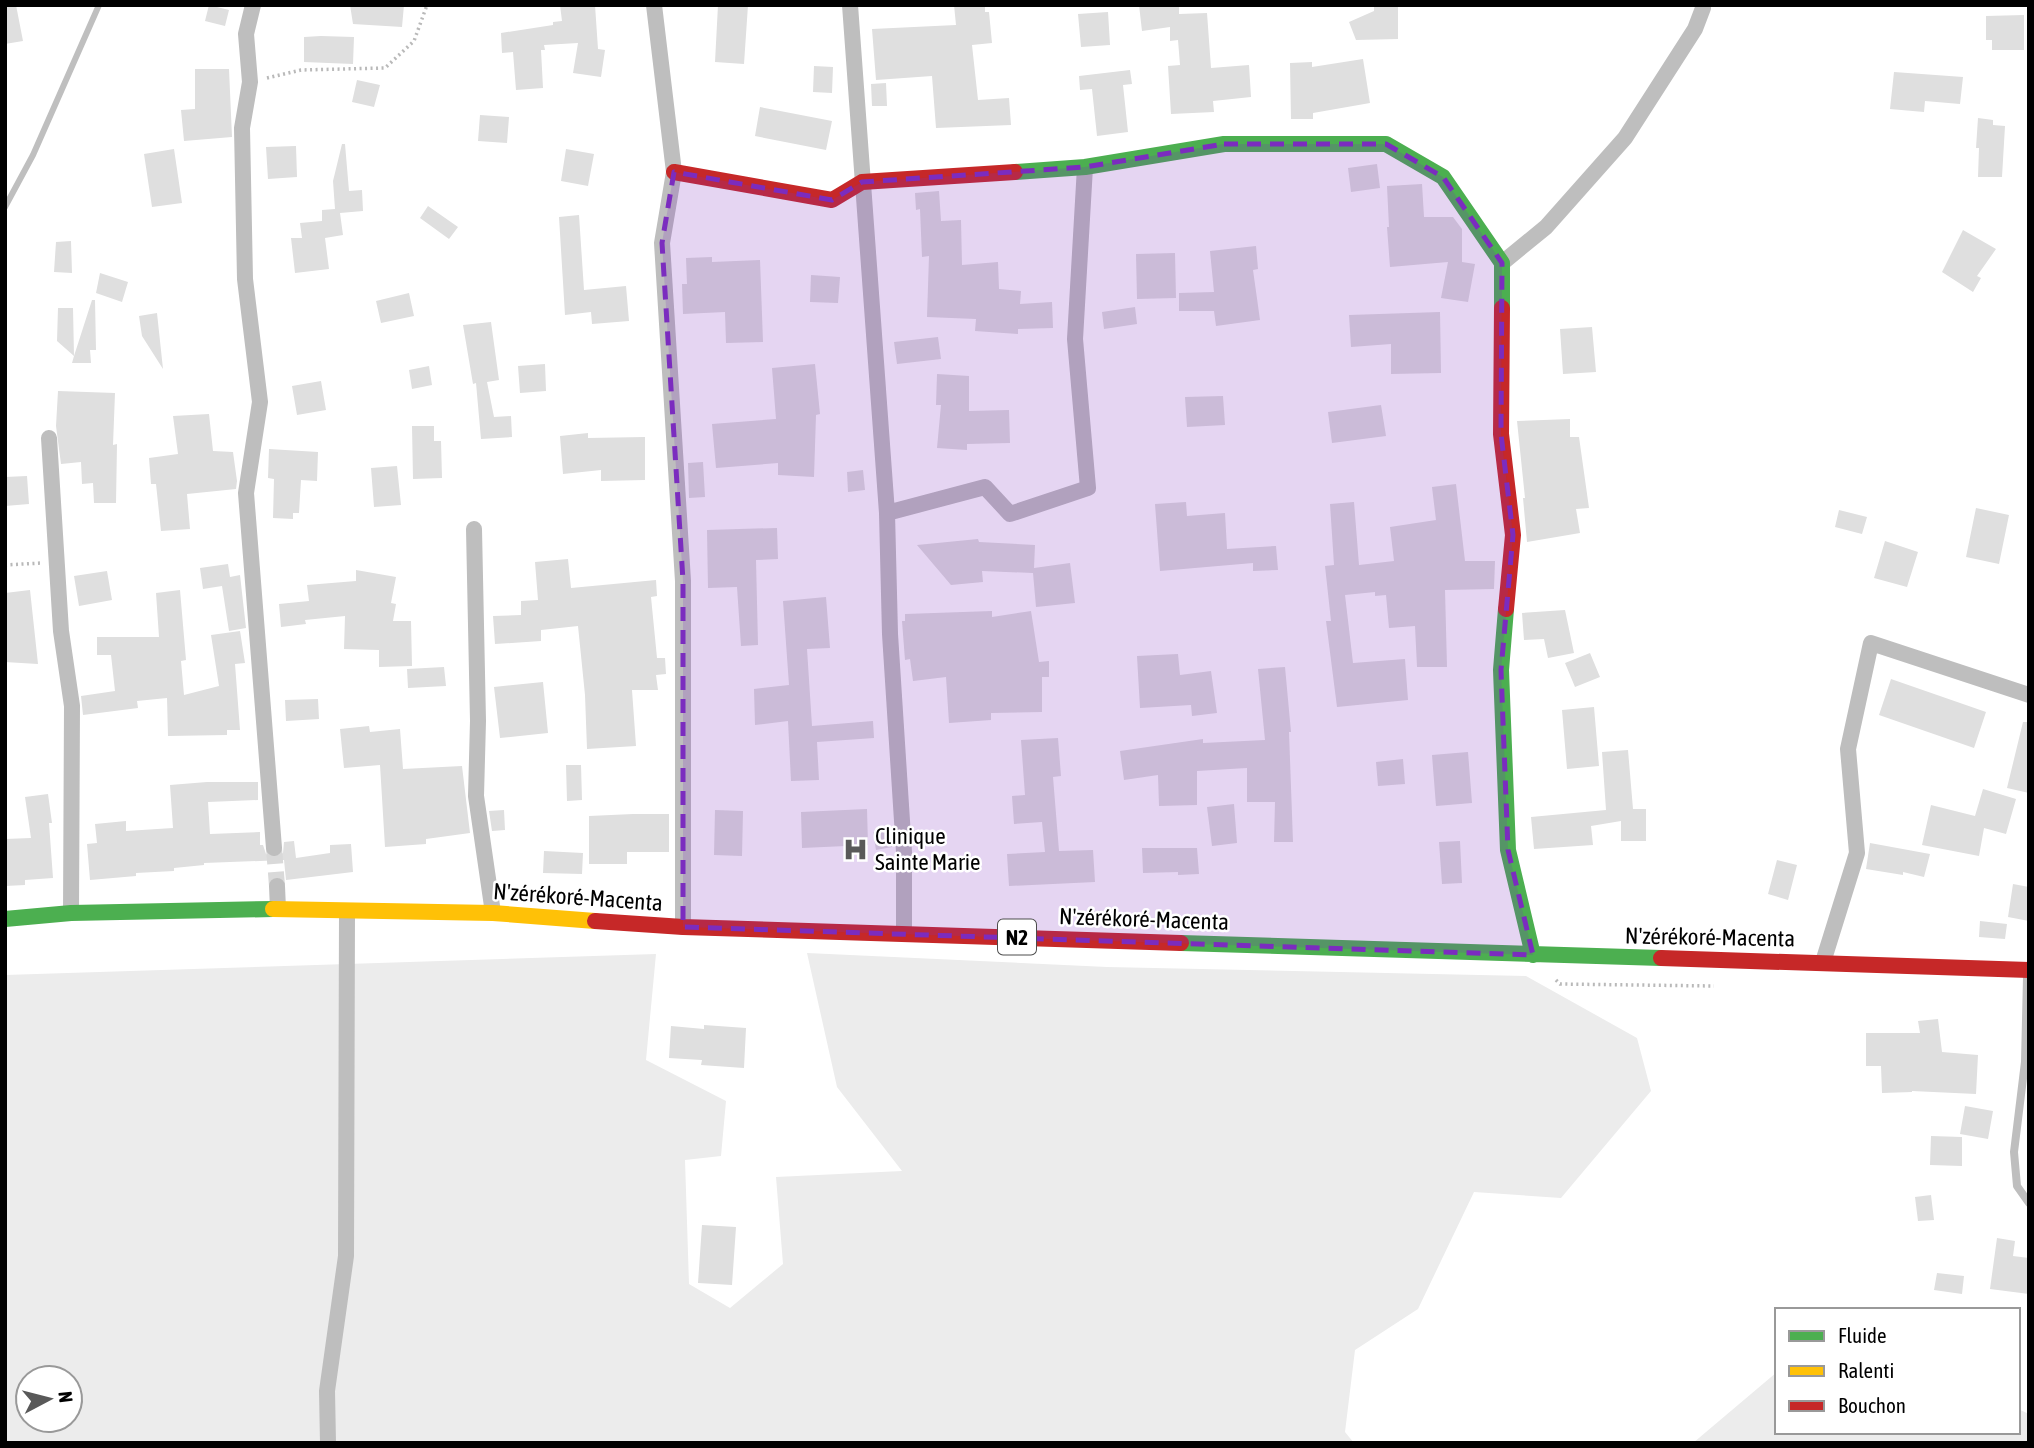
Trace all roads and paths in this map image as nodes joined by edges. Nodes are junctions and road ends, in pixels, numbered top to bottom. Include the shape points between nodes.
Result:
1 (253, 5) edge
2 (427, 5) edge
3 (654, 5) edge
4 (850, 5) edge
5 (1703, 8) dead end
6 (250, 82) junction
7 (1085, 167) junction
8 (674, 172) junction
9 (862, 182) junction
10 (1502, 263) junction
11 (49, 438) dead end
12 (887, 513) junction
13 (474, 528) dead end
14 (57, 562) junction
15 (5, 565) edge
16 (2029, 695) edge
17 (274, 848) tunnel mouth
18 (277, 886) tunnel mouth
19 (278, 909) junction
20 (347, 912) junction
21 (71, 913) junction
22 (493, 913) junction
23 (5, 919) edge
24 (683, 927) junction
25 (904, 933) junction
26 (1533, 955) junction
27 (1823, 962) junction
28 (2028, 970) edge
29 (2029, 1203) edge
30 (328, 1443) edge

1 - 6 street via 246,34
2 - 6 path via 414,41 385,68 301,70
3 - 8 street
4 - 9 street
5 - 10 street via 1695,29 1625,138 1546,227
6 - 17 street via 242,128 245,279 260,402 246,492
7 - 9 main road
7 - 10 main road via 1224,144 1386,144 1443,177
7 - 12 street via 1075,339 1088,488 1010,514 985,487
8 - 9 main road via 832,200
8 - 24 street via 662,243 682,581
9 - 12 street
10 - 26 main road via 1501,434 1513,535 1501,670 1508,850
11 - 14 street
12 - 25 street
13 - 22 street via 476,796
14 - 15 path
14 - 21 street via 72,706
16 - 27 street via 1871,643 1848,749 1857,853
18 - 19 street
19 - 20 main road, N'zérékoré-Macenta / N2
19 - 21 main road, N'zérékoré-Macenta / N2
20 - 22 main road, N'zérékoré-Macenta / N2
20 - 30 street via 346,1256 327,1391
21 - 23 main road, N'zérékoré-Macenta / N2
22 - 24 main road, N'zérékoré-Macenta / N2
24 - 25 main road, N'zérékoré-Macenta / N2
25 - 26 main road, N'zérékoré-Macenta / N2
26 - 27 main road, N'zérékoré-Macenta / N2
27 - 28 main road, N'zérékoré-Macenta / N2
28 - 29 lane via 2025,1062 2014,1152 2017,1186

